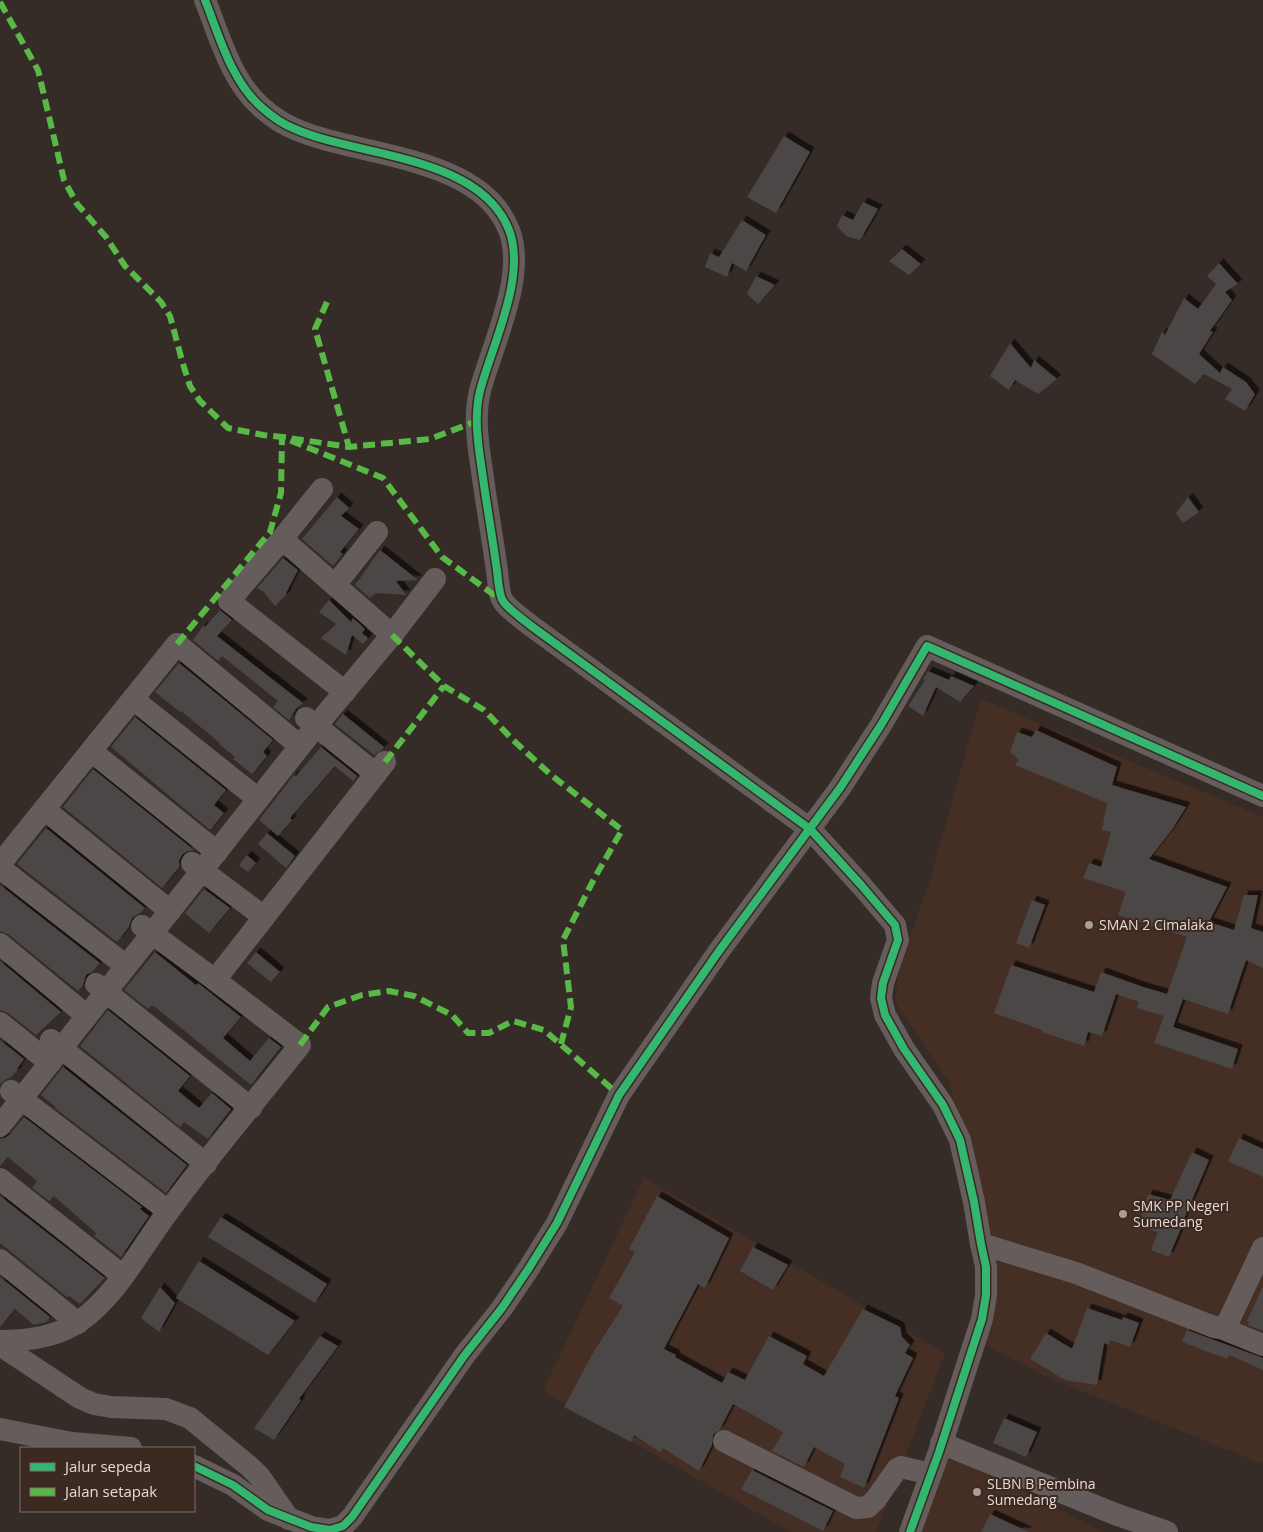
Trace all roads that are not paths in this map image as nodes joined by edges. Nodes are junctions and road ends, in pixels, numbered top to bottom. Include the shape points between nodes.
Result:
1 (205, 0) edge
2 (322, 489) dead end
3 (377, 532) dead end
4 (282, 539) junction
5 (435, 579) dead end
6 (335, 584) junction
7 (392, 635) junction
8 (339, 688) junction
9 (133, 699) junction
10 (312, 717) junction
11 (295, 742) junction
12 (91, 751) junction
13 (253, 795) junction
14 (1263, 796) edge
15 (44, 808) junction
16 (810, 829) junction
17 (212, 848) junction
18 (0, 864) edge
19 (197, 867) junction
20 (0, 868) edge
21 (165, 907) junction
22 (264, 917) junction
23 (147, 929) junction
24 (0, 944) edge
25 (121, 963) junction
26 (215, 980) junction
27 (101, 988) junction
28 (82, 1012) junction
29 (0, 1023) edge
30 (51, 1051) junction
31 (7, 1105) edge
32 (251, 1108) junction
33 (206, 1164) junction
34 (0, 1179) edge
35 (168, 1211) junction
36 (981, 1244) junction
37 (1263, 1248) edge
38 (0, 1260) edge
39 (123, 1276) junction
40 (78, 1322) junction
41 (1221, 1328) junction
42 (0, 1341) edge
43 (1263, 1345) edge
44 (0, 1346) edge
45 (0, 1429) edge
46 (724, 1441) dead end
47 (941, 1444) junction
48 (119, 1447) edge
49 (195, 1466) edge
50 (931, 1474) junction
51 (291, 1525) edge
52 (910, 1532) edge
53 (1166, 1532) edge

1 - 16 street via 241,83 272,115 304,133 420,163 452,176 480,192 502,216 509,230 514,262 512,288 480,392 477,421 502,600 534,628
2 - 4 street
3 - 6 street
4 - 6 street
4 - 8 street via 229,601
5 - 7 street
6 - 7 street
7 - 8 street
8 - 10 street
9 - 11 street via 177,644
9 - 12 street
9 - 13 street
10 - 11 street
10 - 22 street via 380,768
11 - 13 street
12 - 15 street
12 - 17 street
13 - 17 street
14 - 16 street via 927,646 840,788
15 - 18 street
15 - 21 street
16 - 36 street via 895,925 898,940 881,998 885,1015 943,1105 960,1140
16 - 51 street via 714,958 619,1095 542,1248 352,1517 343,1526 330,1530
17 - 19 street
19 - 21 street
19 - 22 street
20 - 25 street
21 - 23 street
22 - 26 street
23 - 25 street
23 - 26 street
24 - 28 street
25 - 27 street
26 - 32 street via 300,1045
27 - 28 street
27 - 32 street
28 - 30 street
29 - 30 street
30 - 31 street
30 - 33 street
31 - 35 street
32 - 33 street
33 - 35 street
34 - 39 street
35 - 39 street
36 - 41 street via 1076,1274
36 - 47 street via 986,1267 982,1319
37 - 41 street via 1228,1322
38 - 40 street
39 - 40 street via 96,1309
40 - 42 street via 54,1334
41 - 43 street
44 - 51 street via 94,1404 166,1409 190,1418 255,1472
45 - 48 street via 72,1443
46 - 50 street via 856,1508 868,1507 901,1467
47 - 50 street
47 - 53 street
49 - 51 street via 233,1485
50 - 52 street

